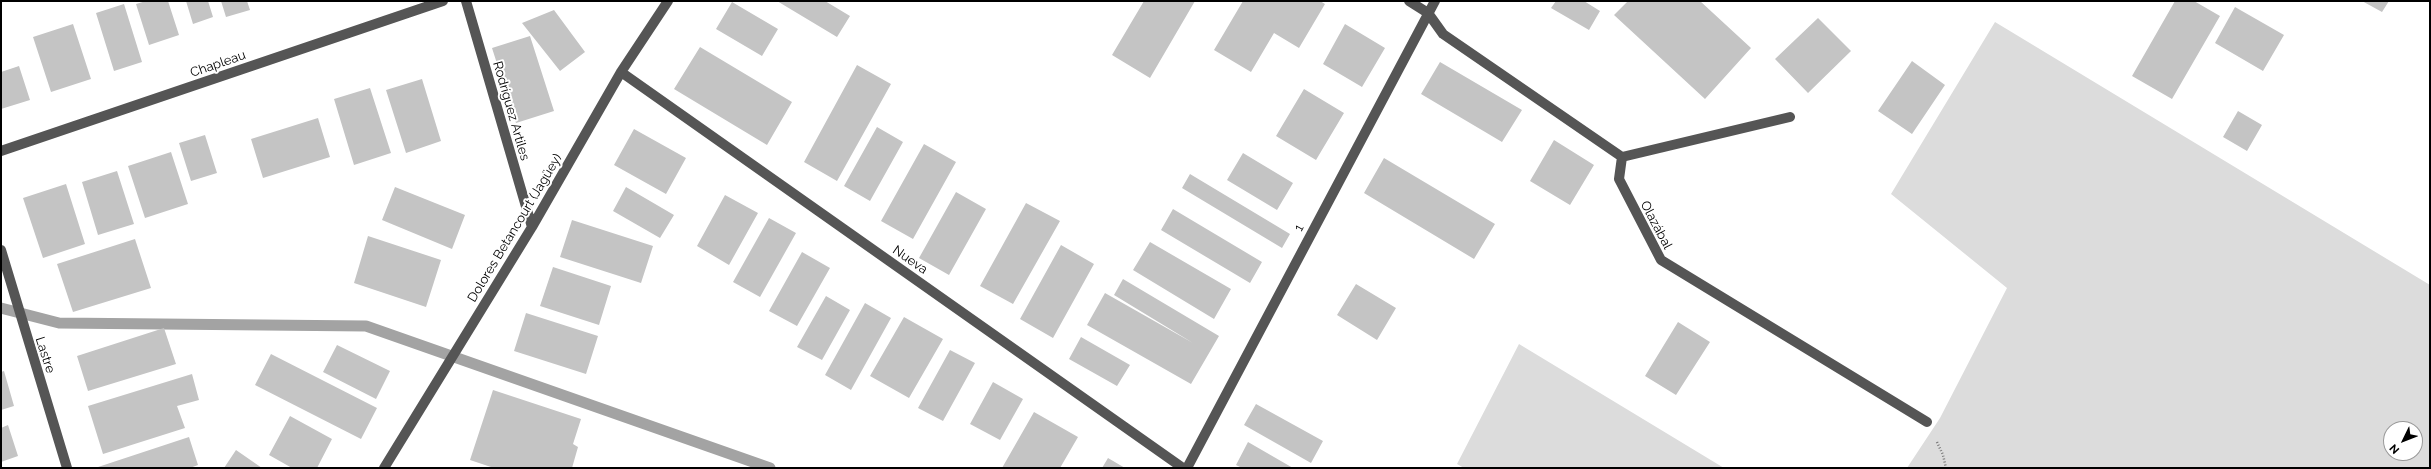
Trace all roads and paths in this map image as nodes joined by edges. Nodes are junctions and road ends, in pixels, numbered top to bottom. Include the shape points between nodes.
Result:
1 (443, 1) edge
2 (466, 1) edge
3 (668, 1) edge
4 (1409, 1) edge
5 (1435, 1) edge
6 (1428, 13) junction
7 (622, 72) junction
8 (1790, 117) dead end
9 (1, 151) edge
10 (1622, 157) junction
11 (532, 227) junction
12 (1, 250) edge
13 (1927, 422) dead end
14 (67, 468) edge
15 (384, 468) edge
16 (1183, 468) edge
17 (1187, 468) edge

1 - 9 street, Chapleau
2 - 11 street, Rodríguez Artiles
3 - 7 street, Dolores Betancourt (Jagüey)
4 - 6 street
5 - 6 street, 1
6 - 10 street via 1443,34
6 - 17 street, 1
7 - 11 street, Dolores Betancourt (Jagüey)
7 - 16 street, Nueva
8 - 10 street
10 - 13 street, Olazábal via 1619,179 1661,260
11 - 15 street, Dolores Betancourt (Jagüey)
12 - 14 street, Lastre

